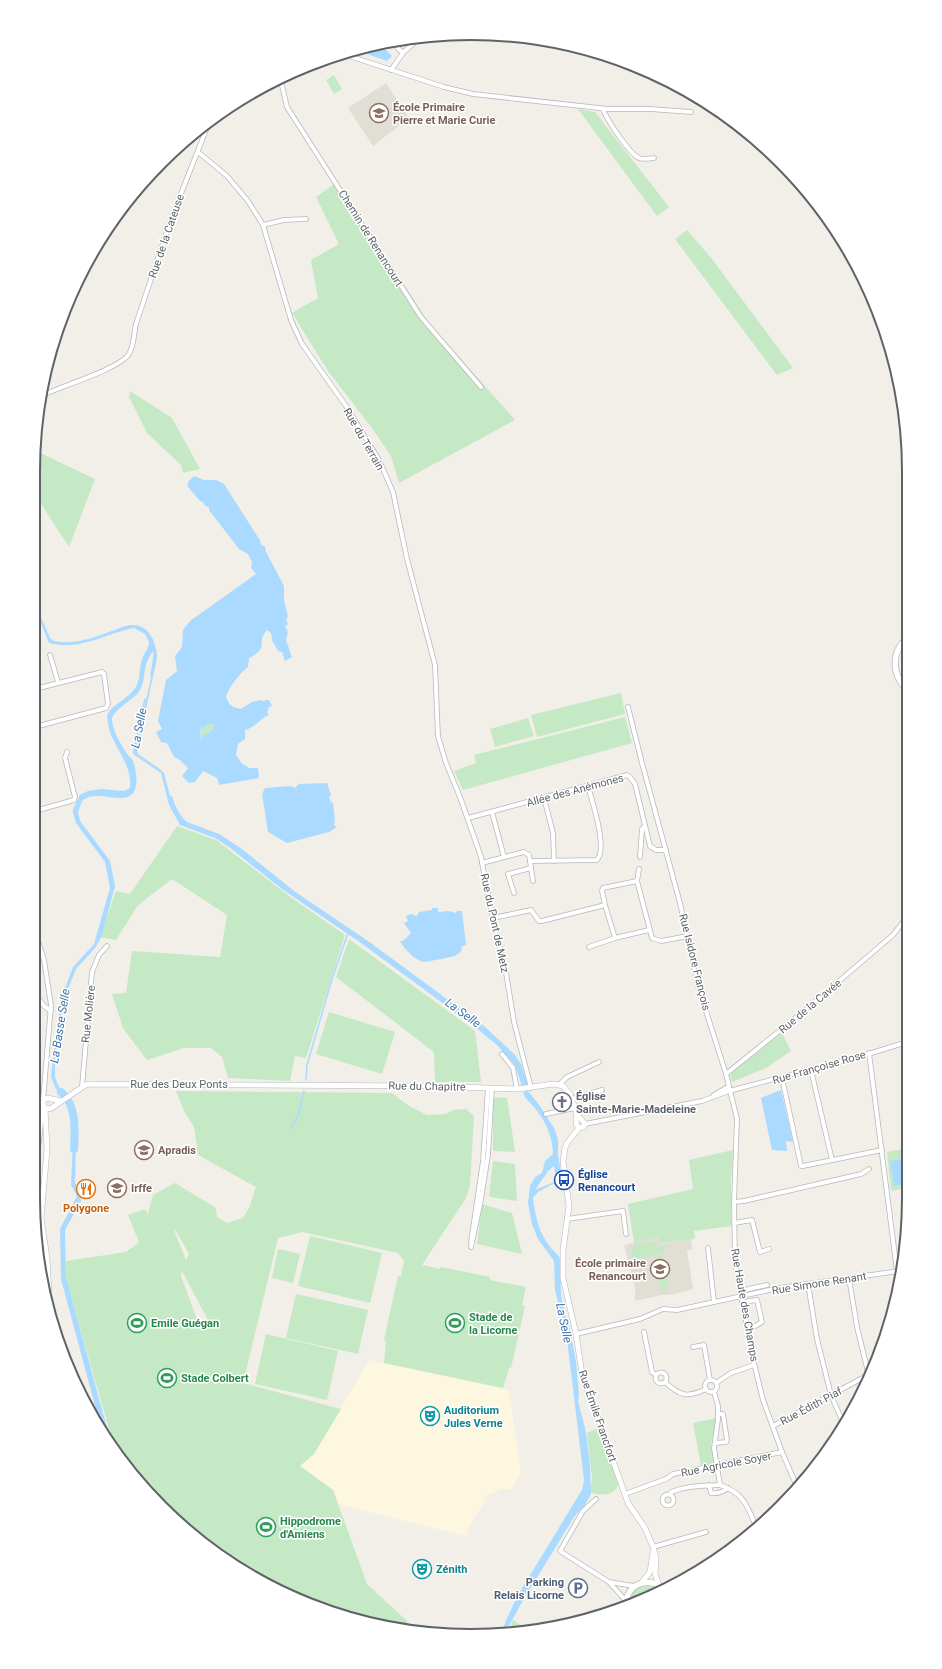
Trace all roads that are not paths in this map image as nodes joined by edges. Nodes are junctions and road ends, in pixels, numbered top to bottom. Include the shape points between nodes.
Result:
1 (412, 44) edge
2 (396, 47) edge
3 (403, 53) junction
4 (354, 57) edge
5 (391, 70) junction
6 (281, 83) edge
7 (602, 109) junction
8 (691, 112) dead end
9 (206, 132) edge
10 (198, 152) junction
11 (654, 158) dead end
12 (306, 219) dead end
13 (263, 225) junction
14 (481, 387) dead end
15 (47, 393) edge
16 (902, 644) edge
17 (50, 655) dead end
18 (58, 682) junction
19 (902, 682) edge
20 (40, 687) edge
21 (628, 707) dead end
22 (40, 726) edge
23 (67, 752) dead end
24 (446, 762) joint
25 (588, 786) junction
26 (544, 798) junction
27 (40, 810) edge
28 (492, 812) junction
29 (468, 818) junction
30 (645, 826) junction
31 (666, 850) junction
32 (504, 857) junction
33 (640, 857) dead end
34 (554, 860) junction
35 (530, 861) junction
36 (482, 863) junction
37 (531, 868) junction
38 (639, 869) dead end
39 (533, 881) dead end
40 (637, 881) junction
41 (514, 893) dead end
42 (605, 905) junction
43 (493, 918) junction
44 (902, 924) edge
45 (649, 930) junction
46 (688, 936) junction
47 (614, 938) junction
48 (107, 946) dead end
49 (40, 947) edge
50 (589, 947) dead end
51 (40, 1000) edge
52 (51, 1011) junction
53 (902, 1043) edge
54 (869, 1053) junction
55 (502, 1054) dead end
56 (599, 1062) dead end
57 (811, 1070) junction
58 (726, 1074) junction
59 (782, 1078) junction
60 (303, 1084) joint
61 (560, 1084) junction
62 (45, 1086) junction
63 (82, 1087) junction
64 (490, 1088) junction
65 (529, 1088) junction
66 (520, 1089) junction
67 (729, 1089) junction
68 (602, 1090) dead end
69 (573, 1099) junction
70 (51, 1100) junction
71 (61, 1100) junction
72 (46, 1106) junction
73 (575, 1108) junction
74 (546, 1114) dead end
75 (45, 1116) junction
76 (581, 1122) junction
77 (41, 1123) junction
78 (40, 1132) edge
79 (882, 1150) junction
80 (832, 1160) junction
81 (869, 1169) dead end
82 (734, 1202) junction
83 (567, 1219) junction
84 (734, 1223) junction
85 (626, 1234) dead end
86 (472, 1247) dead end
87 (708, 1248) dead end
88 (769, 1249) dead end
89 (897, 1262) edge
90 (896, 1271) edge
91 (849, 1278) junction
92 (48, 1284) edge
93 (808, 1284) junction
94 (767, 1285) dead end
95 (740, 1291) junction
96 (741, 1297) junction
97 (714, 1302) junction
98 (742, 1302) junction
99 (755, 1326) dead end
100 (644, 1332) dead end
101 (576, 1334) junction
102 (693, 1347) dead end
103 (754, 1365) junction
104 (867, 1367) edge
105 (656, 1375) junction
106 (862, 1378) edge
107 (710, 1380) junction
108 (665, 1382) junction
109 (716, 1383) junction
110 (706, 1389) junction
111 (714, 1392) junction
112 (831, 1395) junction
113 (718, 1414) junction
114 (841, 1418) edge
115 (773, 1426) junction
116 (715, 1443) junction
117 (782, 1452) junction
118 (717, 1466) junction
119 (795, 1482) edge
120 (709, 1485) junction
121 (720, 1485) junction
122 (728, 1488) junction
123 (624, 1494) junction
124 (670, 1494) dead end
125 (596, 1499) dead end
126 (754, 1523) edge
127 (706, 1532) dead end
128 (654, 1548) junction
129 (609, 1582) junction
130 (642, 1582) junction
131 (661, 1585) edge
132 (634, 1586) junction
133 (659, 1586) edge
134 (626, 1600) edge
135 (622, 1601) edge

1 - 3 street
2 - 3 street
3 - 5 street
4 - 5 street
5 - 7 street via 473,94
6 - 14 street, Chemin de Renancourt via 287,107 421,317
7 - 8 street
7 - 11 street via 633,154 640,159
9 - 10 street, Rue de la Cateuse
10 - 13 street, Rue du Terrain via 227,176 248,201
10 - 15 street, Rue de la Cateuse via 171,219 128,354 124,360
12 - 13 street via 290,219
13 - 24 street, Rue du Terrain via 291,320 302,344 346,406 379,460 393,492 406,559 435,665 438,736
16 - 19 main road via 895,662 897,675
17 - 18 street
18 - 20 street
18 - 22 street via 102,672 108,706
21 - 31 street, Rue Isidore François
23 - 27 street via 65,758 74,800
24 - 29 street, Rue du Pont de Metz
25 - 26 street, Allée des Anémones
25 - 30 street, Allée des Anémones via 630,776
25 - 34 street via 600,832 599,858
26 - 28 street, Allée des Anémones
26 - 34 street via 553,833
28 - 29 street, Allée des Anémones
28 - 32 street
29 - 36 street, Rue du Pont de Metz
30 - 31 street, Allée des Anémones via 650,846 656,850
30 - 33 street, Allée des Anémones via 642,829
31 - 46 street, Rue Isidore François
32 - 35 street via 524,852 529,855
32 - 36 street
34 - 35 street
35 - 37 street
36 - 43 street, Rue du Pont de Metz
37 - 39 street
37 - 41 street via 508,874
38 - 40 street
40 - 42 street via 603,888
40 - 45 street
42 - 43 street via 542,921 538,921 531,910
42 - 47 street
43 - 65 street, Rue du Pont de Metz
44 - 58 street, Rue de la Cavée via 893,936
45 - 46 street via 656,941
45 - 47 street
46 - 58 street, Rue Isidore François via 698,986
47 - 50 street
48 - 63 street, Rue Molière via 99,955 92,972
49 - 52 street
51 - 52 street
52 - 62 street
53 - 54 street, Rue Françoise Rose
54 - 57 street, Rue Françoise Rose
54 - 79 street
55 - 66 street via 513,1068
56 - 61 street via 567,1077
57 - 59 street, Rue Françoise Rose
57 - 80 street
58 - 67 street, Rue Isidore François
59 - 67 street, Rue Françoise Rose
59 - 80 street via 801,1166
60 - 63 street, Rue des Deux Ponts via 91,1084
60 - 64 street, Rue du Chapitre
61 - 65 street, Rue du Chapitre
61 - 69 street
62 - 70 street
62 - 72 street
63 - 71 street, Rue des Deux Ponts
64 - 66 street, Rue du Chapitre
64 - 86 street via 488,1156
65 - 66 street, Rue du Chapitre
67 - 76 street, Rue Françoise Rose via 723,1095 702,1101
67 - 82 street, Rue Haute des Champs via 738,1119
68 - 69 street
69 - 73 street
70 - 71 street
70 - 72 street
70 - 72 street via 46,1099
71 - 72 street, Rue des Deux Ponts
72 - 75 street
72 - 77 street via 41,1111
73 - 74 street
73 - 76 street
75 - 77 street
75 - 92 street via 48,1150 41,1218
76 - 83 street, Rue Émile Francfort via 582,1128 579,1128 567,1142 563,1161
77 - 78 street
79 - 80 street
79 - 89 street
81 - 82 street via 861,1174
82 - 84 street, Rue Haute des Champs
83 - 85 street via 623,1212
83 - 101 street, Rue Émile Francfort via 563,1278
84 - 88 street via 752,1220 760,1252
84 - 95 street, Rue Haute des Champs via 735,1263
87 - 97 street
90 - 91 street, Rue Simone Renant
91 - 93 street, Rue Simone Renant
91 - 104 street
93 - 96 street, Rue Simone Renant
93 - 112 street via 814,1326
94 - 95 street
95 - 96 street, Rue Haute des Champs
96 - 97 street, Rue Simone Renant
96 - 98 street, Rue Haute des Champs
97 - 101 street, Rue Simone Renant via 677,1310 663,1309 640,1319
98 - 99 street via 757,1300 762,1322
98 - 103 street, Rue Haute des Champs
100 - 105 street via 652,1372
101 - 123 street, Rue Émile Francfort via 582,1374
102 - 107 street via 704,1345
103 - 109 street via 731,1373
103 - 115 street, Rue Haute des Champs
105 - 108 street via 656,1382
105 - 108 street via 664,1373
106 - 112 street, Rue Édith Piaf
107 - 109 street
107 - 110 street via 705,1386
108 - 110 street via 683,1395 696,1394
109 - 111 street via 717,1388
110 - 111 street
111 - 113 street
112 - 114 street
112 - 115 street, Rue Édith Piaf
113 - 116 street
113 - 116 street via 723,1414 727,1440
115 - 117 street, Rue Haute des Champs
116 - 118 street
117 - 118 street, Rue Agricole Soyer
117 - 119 street, Rue Haute des Champs
118 - 121 street
118 - 123 street, Rue Agricole Soyer via 674,1474
120 - 121 street
120 - 122 street via 713,1494
120 - 124 street via 683,1488
121 - 122 street
122 - 126 street via 740,1495
123 - 128 street, Rue Émile Francfort
125 - 129 street via 583,1511 560,1552
127 - 128 street
128 - 130 street via 650,1572
128 - 131 street via 656,1573
129 - 132 street
129 - 135 street
130 - 132 main road
130 - 133 main road via 651,1582
132 - 134 main road

